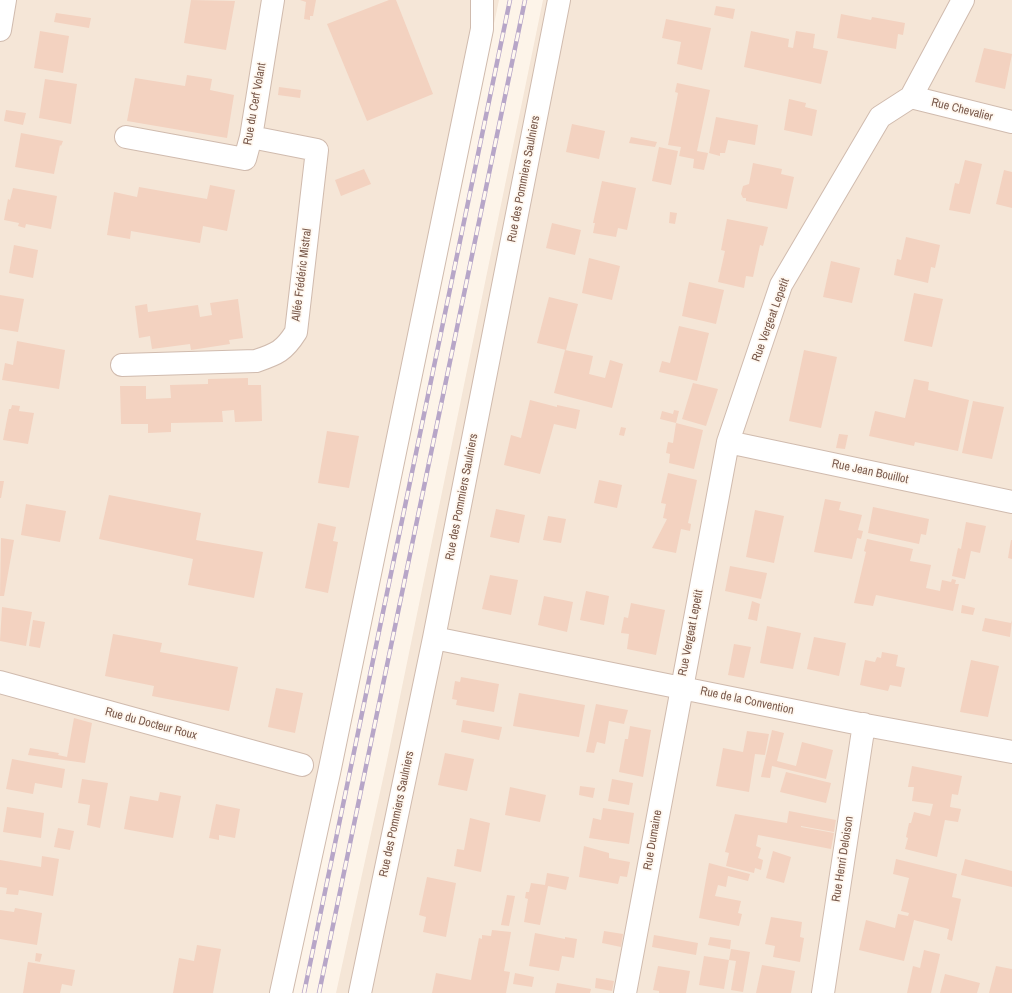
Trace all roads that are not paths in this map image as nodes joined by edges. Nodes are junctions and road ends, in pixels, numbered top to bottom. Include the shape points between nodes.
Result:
1 (5, 0) edge
2 (273, 0) edge
3 (482, 0) edge
4 (559, 0) edge
5 (963, 0) edge
6 (0, 30) edge
7 (911, 97) junction
8 (1012, 122) edge
9 (126, 137) dead end
10 (251, 137) junction
11 (122, 365) dead end
12 (728, 442) junction
13 (1012, 502) edge
14 (434, 638) junction
15 (0, 682) edge
16 (681, 687) junction
17 (864, 724) junction
18 (1012, 752) edge
19 (302, 765) dead end
20 (281, 993) edge
21 (360, 993) edge
22 (625, 993) edge
23 (823, 993) edge

1 - 6 street
2 - 10 street, Rue du Cerf Volant
3 - 20 street via 482,29 329,773
4 - 14 street, Rue des Pommiers Saulniers
5 - 7 street, Rue Vergeat Lepetit
7 - 8 street, Rue Chevalier
7 - 12 street, Rue Vergeat Lepetit via 880,117 781,285
9 - 10 street, Rue du Cerf Volant via 245,159
10 - 11 street, Allée Frédéric Mistral via 317,150 296,332 277,354 256,361
12 - 13 street, Rue Jean Bouillot
12 - 16 street, Rue Vergeat Lepetit
14 - 16 street, Rue de la Convention
14 - 21 street, Rue des Pommiers Saulniers
15 - 19 street, Rue du Docteur Roux
16 - 17 street, Rue de la Convention
16 - 22 street, Rue Dumaine
17 - 18 street, Rue de la Convention
17 - 23 street, Rue Henri Deloison

